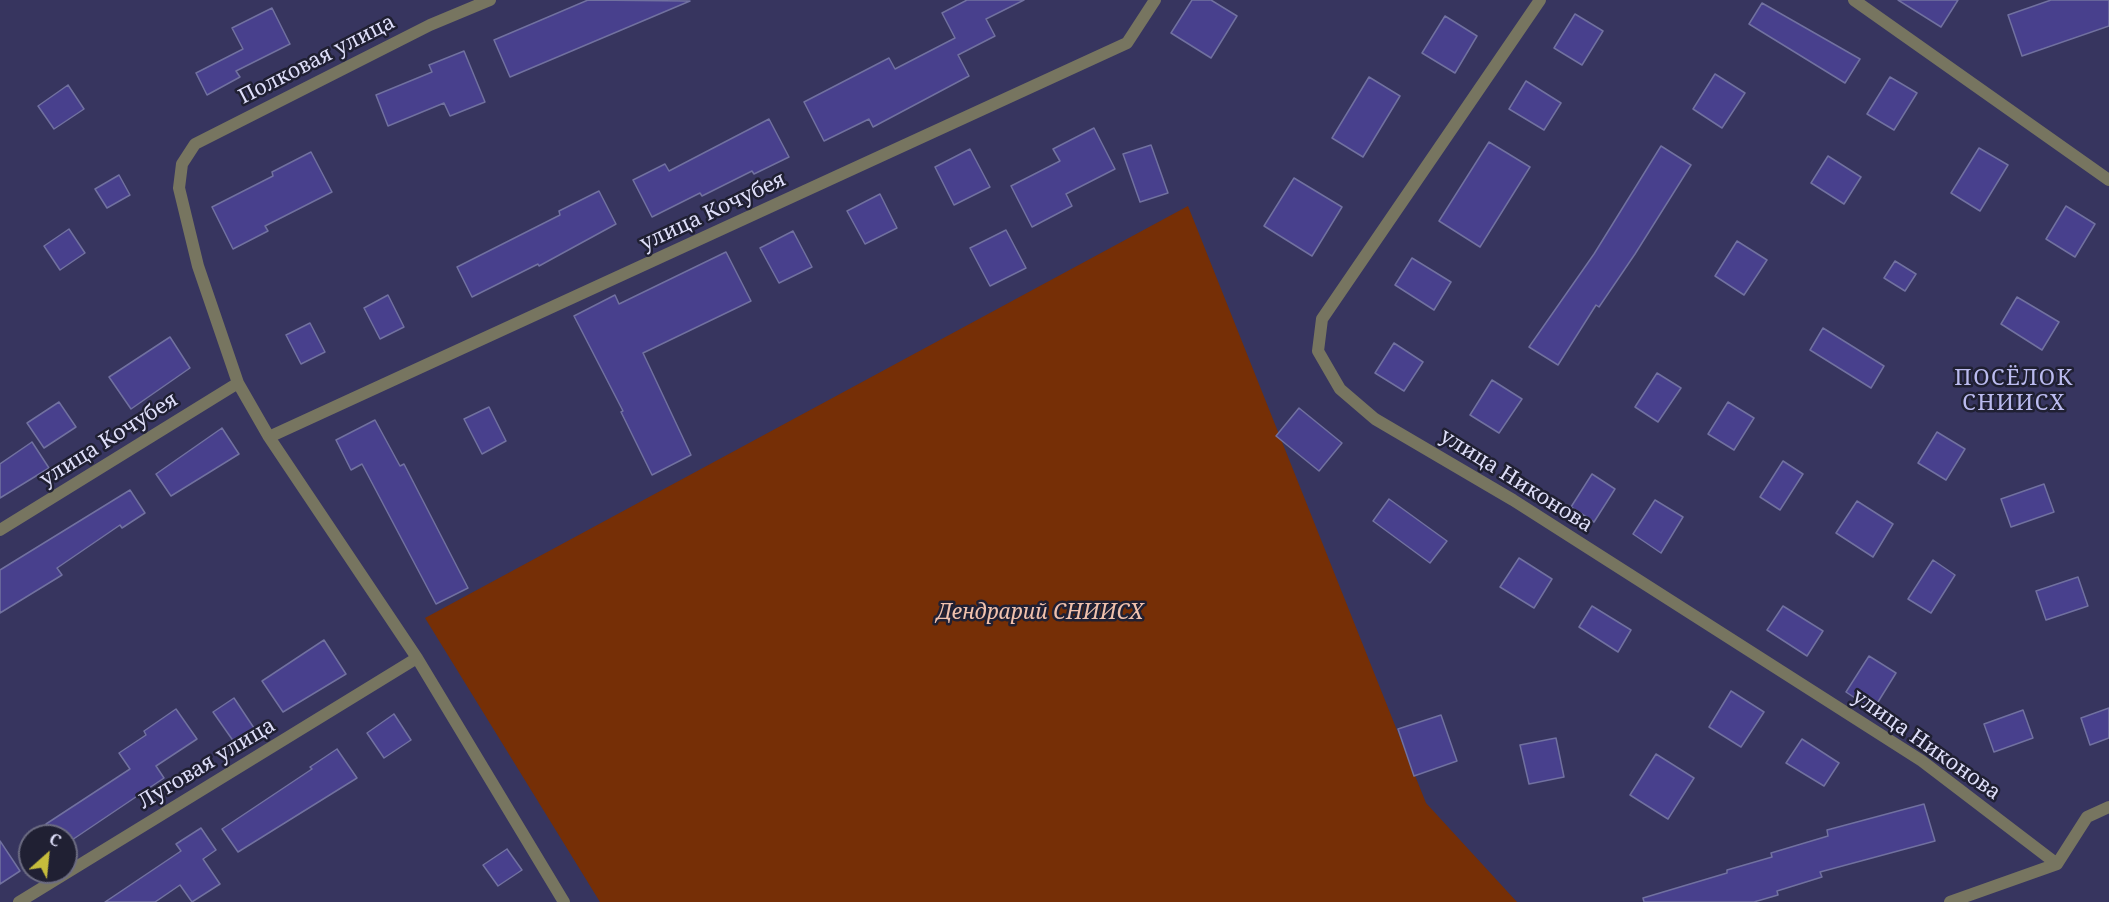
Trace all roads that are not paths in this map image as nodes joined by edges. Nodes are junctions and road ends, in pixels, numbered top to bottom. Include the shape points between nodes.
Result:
1 (490, 0) edge
2 (1155, 0) edge
3 (1540, 0) edge
4 (1854, 0) edge
5 (2109, 180) edge
6 (238, 383) junction
7 (269, 438) junction
8 (0, 530) edge
9 (417, 658) junction
10 (2109, 807) edge
11 (2057, 864) junction
12 (18, 902) edge
13 (564, 902) edge
14 (1950, 902) edge

1 - 6 street, Полковая улица via 430,25 195,144 182,164 179,188 198,266
2 - 7 street, улица Кочубея via 1127,43
3 - 11 street, улица Никонова via 1322,319 1318,351 1340,389 1375,419 1513,500 1922,761
4 - 5 street
6 - 7 street
6 - 8 street, улица Кочубея
7 - 9 street
9 - 12 street, Луговая улица
9 - 13 street
10 - 11 street via 2087,818
11 - 14 street

